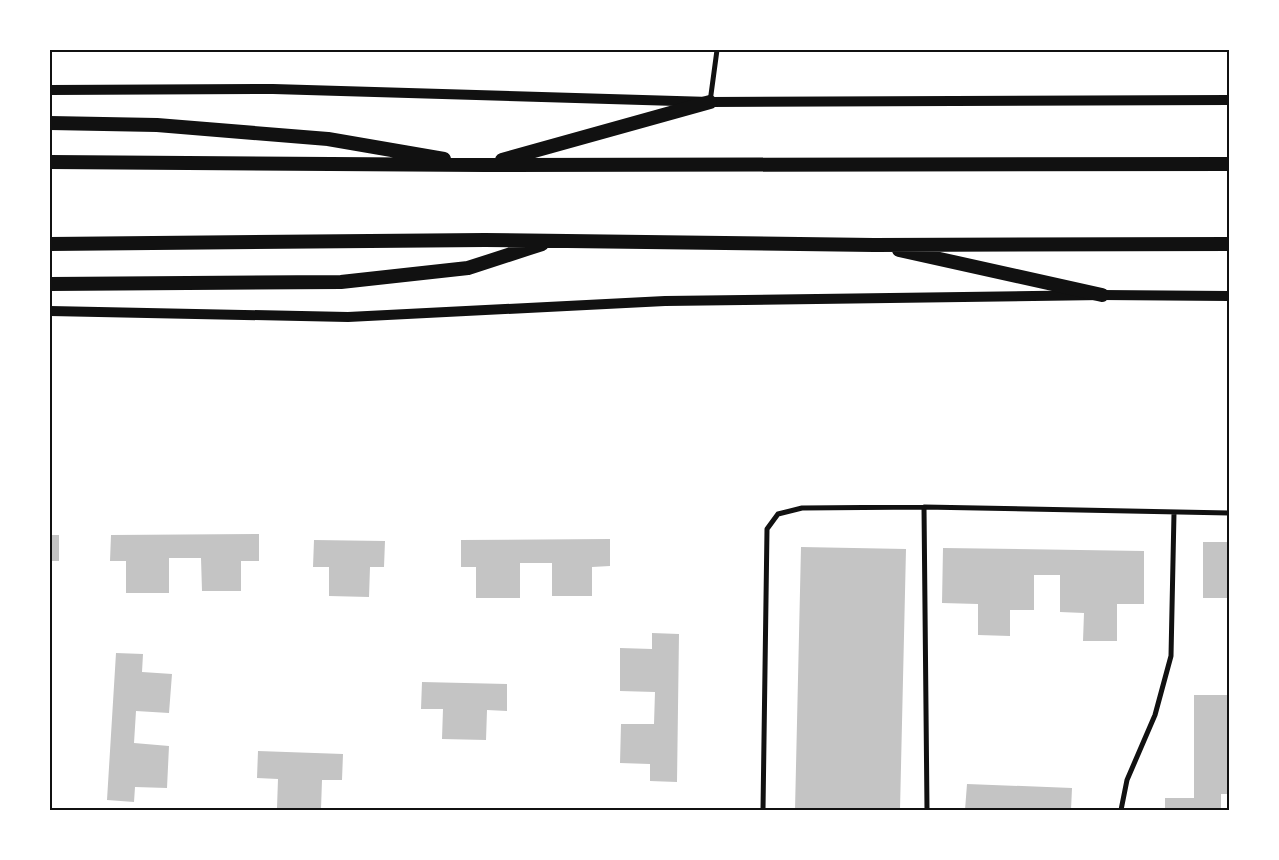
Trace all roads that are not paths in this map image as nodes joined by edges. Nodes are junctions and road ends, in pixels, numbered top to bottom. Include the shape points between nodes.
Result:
1 (717, 50) edge
2 (50, 90) edge
3 (1229, 100) edge
4 (710, 102) junction
5 (50, 123) edge
6 (50, 162) edge
7 (1229, 164) edge
8 (484, 165) junction
9 (554, 240) junction
10 (50, 244) edge
11 (1229, 244) edge
12 (874, 245) junction
13 (55, 284) edge
14 (1102, 295) junction
15 (1229, 296) edge
16 (50, 311) edge
17 (924, 507) junction
18 (1174, 513) junction
19 (1229, 514) edge
20 (763, 810) edge
21 (927, 810) edge
22 (1121, 810) edge

1 - 4 street
2 - 4 main road via 273,89
3 - 4 main road
4 - 8 highway
5 - 8 highway via 156,125 328,138
6 - 8 highway
7 - 8 highway
9 - 10 highway
9 - 12 highway
9 - 13 highway via 468,268 340,282
11 - 12 highway
12 - 14 highway
14 - 15 main road
14 - 16 main road via 665,301 348,317
17 - 18 street
17 - 20 street via 802,508 778,514 768,529
17 - 21 street
18 - 19 street
18 - 22 street via 1171,656 1155,715 1126,780

